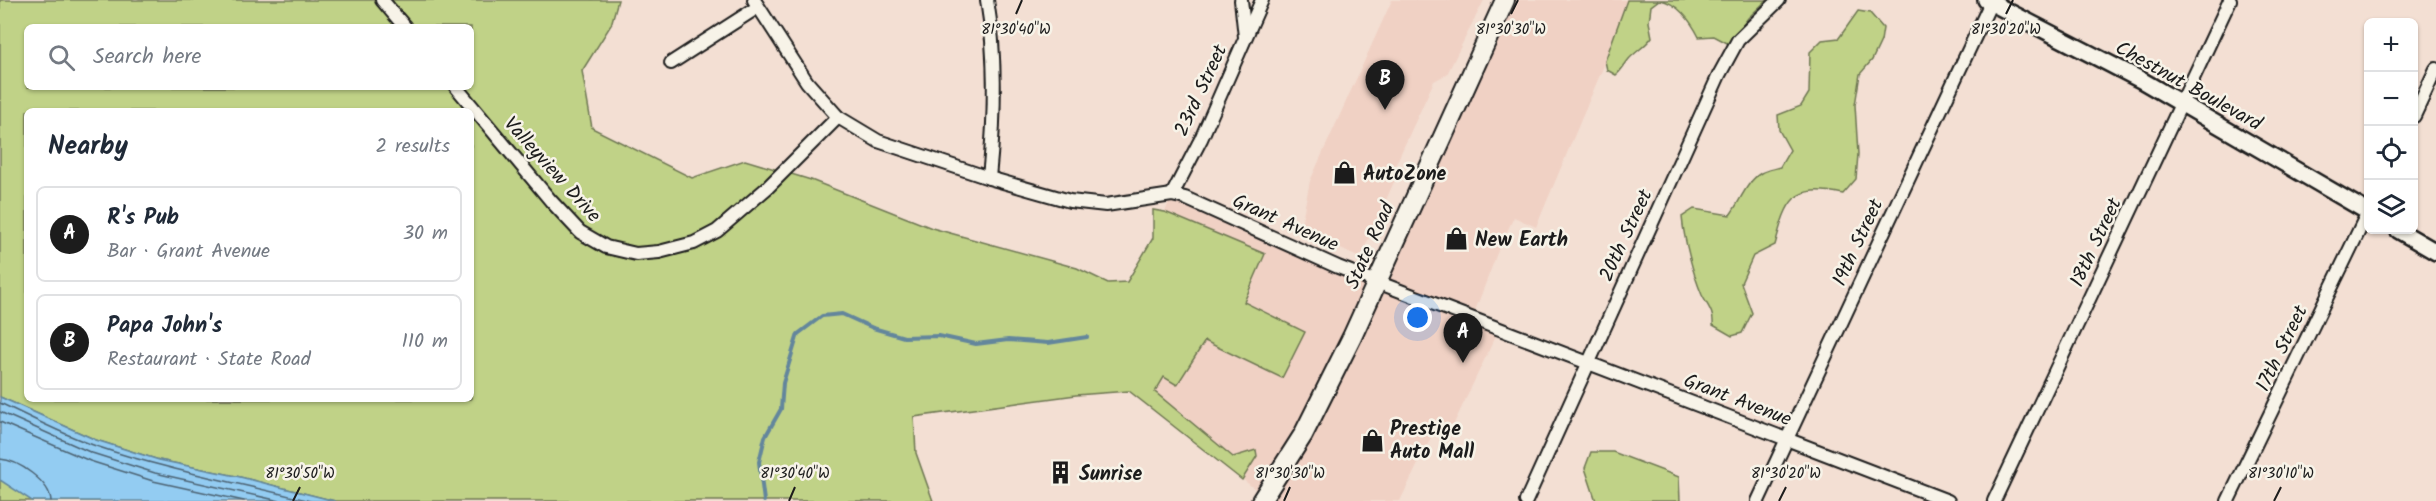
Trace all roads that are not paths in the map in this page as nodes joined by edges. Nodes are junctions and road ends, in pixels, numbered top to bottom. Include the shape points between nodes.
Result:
1 (382, 0) edge
2 (987, 0) edge
3 (1241, 0) edge
4 (1262, 0) edge
5 (1505, 0) edge
6 (1779, 0) edge
7 (2230, 0) edge
8 (1989, 1) edge
9 (756, 3) edge
10 (402, 24) edge
11 (1245, 39) junction
12 (671, 63) dead end
13 (2436, 69) edge
14 (458, 90) edge
15 (2182, 103) junction
16 (2418, 107) edge
17 (474, 108) edge
18 (474, 109) edge
19 (838, 117) junction
20 (989, 178) junction
21 (1172, 195) junction
22 (2364, 210) edge
23 (2364, 220) edge
24 (2405, 234) edge
25 (2436, 252) edge
26 (1377, 282) junction
27 (1590, 363) junction
28 (1786, 440) junction
29 (1261, 501) edge
30 (1526, 501) edge
31 (1758, 501) edge
32 (1948, 501) edge
33 (1994, 501) edge
34 (2228, 501) edge

1 - 10 street
2 - 20 street via 994,77
3 - 11 street
4 - 11 street, 23rd Street
5 - 26 main road, State Road
6 - 27 street, 20th Street via 1732,48
7 - 15 street, 18th Street
8 - 15 street, Chestnut Boulevard
8 - 28 street, 19th Street
9 - 12 street
9 - 19 street, Grant Avenue via 807,82
11 - 21 street, 23rd Street
13 - 16 street
14 - 17 street, Valleyview Drive
15 - 22 street, Chestnut Boulevard
15 - 33 street, 18th Street
18 - 19 street, Valleyview Drive via 580,232 606,247 636,254 694,243 717,231
19 - 20 street, Grant Avenue via 878,141
20 - 21 street, Grant Avenue via 1051,197 1091,204
21 - 26 street, Grant Avenue
23 - 34 street, 17th Street
24 - 25 street
26 - 27 street, Grant Avenue
26 - 29 main road, State Road via 1303,435
27 - 28 street, Grant Avenue
27 - 30 street, 20th Street
28 - 31 street, 19th Street
28 - 32 street, Grant Avenue

